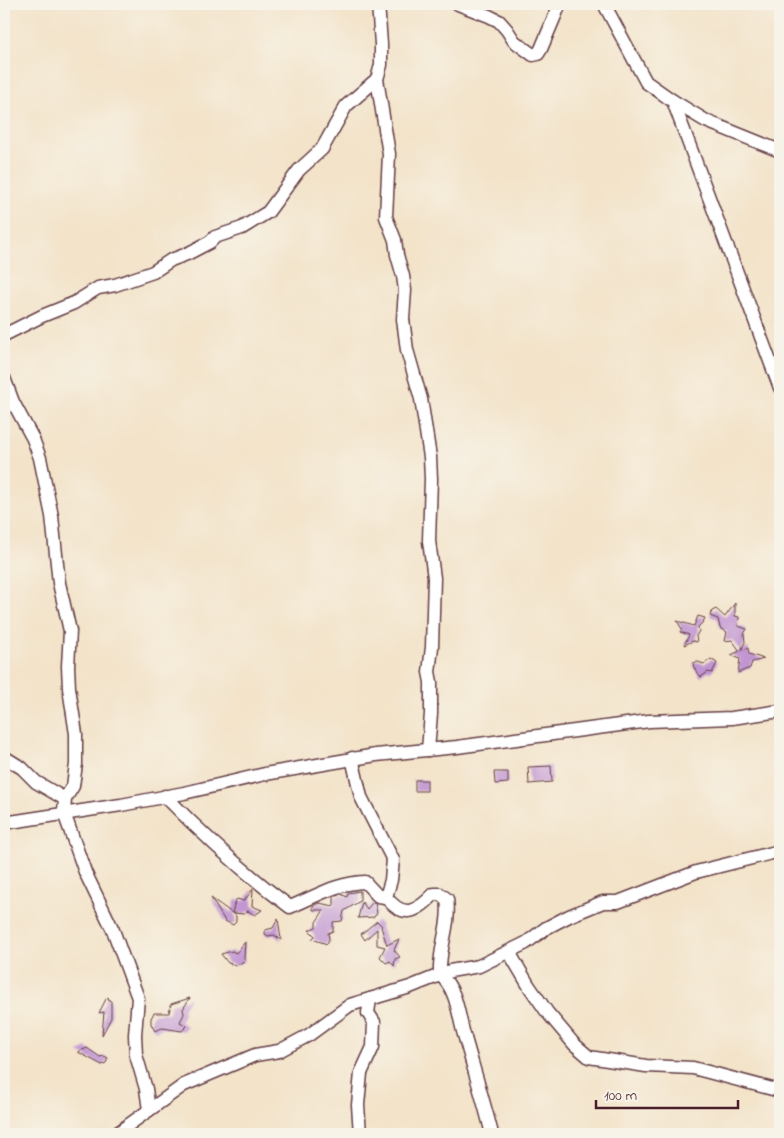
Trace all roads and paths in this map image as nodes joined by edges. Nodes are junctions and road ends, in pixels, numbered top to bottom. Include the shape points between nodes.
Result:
1 (378, 4) edge
2 (458, 4) edge
3 (560, 4) edge
4 (604, 4) edge
5 (377, 79) junction
6 (673, 101) junction
7 (780, 151) edge
8 (4, 335) edge
9 (4, 378) edge
10 (780, 388) edge
11 (780, 711) edge
12 (428, 750) junction
13 (4, 757) edge
14 (352, 758) junction
15 (165, 796) junction
16 (65, 799) junction
17 (64, 813) junction
18 (4, 824) edge
19 (780, 851) edge
20 (386, 896) junction
21 (509, 952) junction
22 (440, 975) junction
23 (370, 999) junction
24 (780, 1092) edge
25 (149, 1110) junction
26 (116, 1134) edge
27 (360, 1134) edge
28 (492, 1134) edge

1 - 5 street via 382,44
2 - 3 street via 499,22 514,41 533,55 541,49
4 - 6 street via 646,82
5 - 8 street via 346,106 322,149 298,170 268,212 152,272 98,288 74,303
5 - 12 street via 389,154 386,217 403,276 407,350 421,400 430,457 429,541 434,578
6 - 7 street via 706,121
6 - 10 street
9 - 16 street via 40,458 70,631 68,674 76,734 76,764 73,786
11 - 12 street via 732,718 649,721
12 - 14 street
13 - 16 street
14 - 15 street
14 - 20 street via 361,797 393,860
15 - 17 street
15 - 20 street via 253,880 290,907 350,883 366,882 378,896
16 - 17 street
17 - 18 street
17 - 25 street via 138,998 136,1055
19 - 21 street via 696,872 618,902 603,902 546,928
20 - 22 street via 394,907 404,912 414,910 434,894 447,898 449,912
21 - 22 street via 479,966
21 - 24 street via 547,1012 589,1057 646,1066 693,1068
22 - 23 street
22 - 28 street via 448,982 458,1010
23 - 25 street via 350,1006 309,1035 279,1051 254,1055 184,1085
23 - 27 street via 368,1013 374,1022 373,1048 361,1073
25 - 26 street

